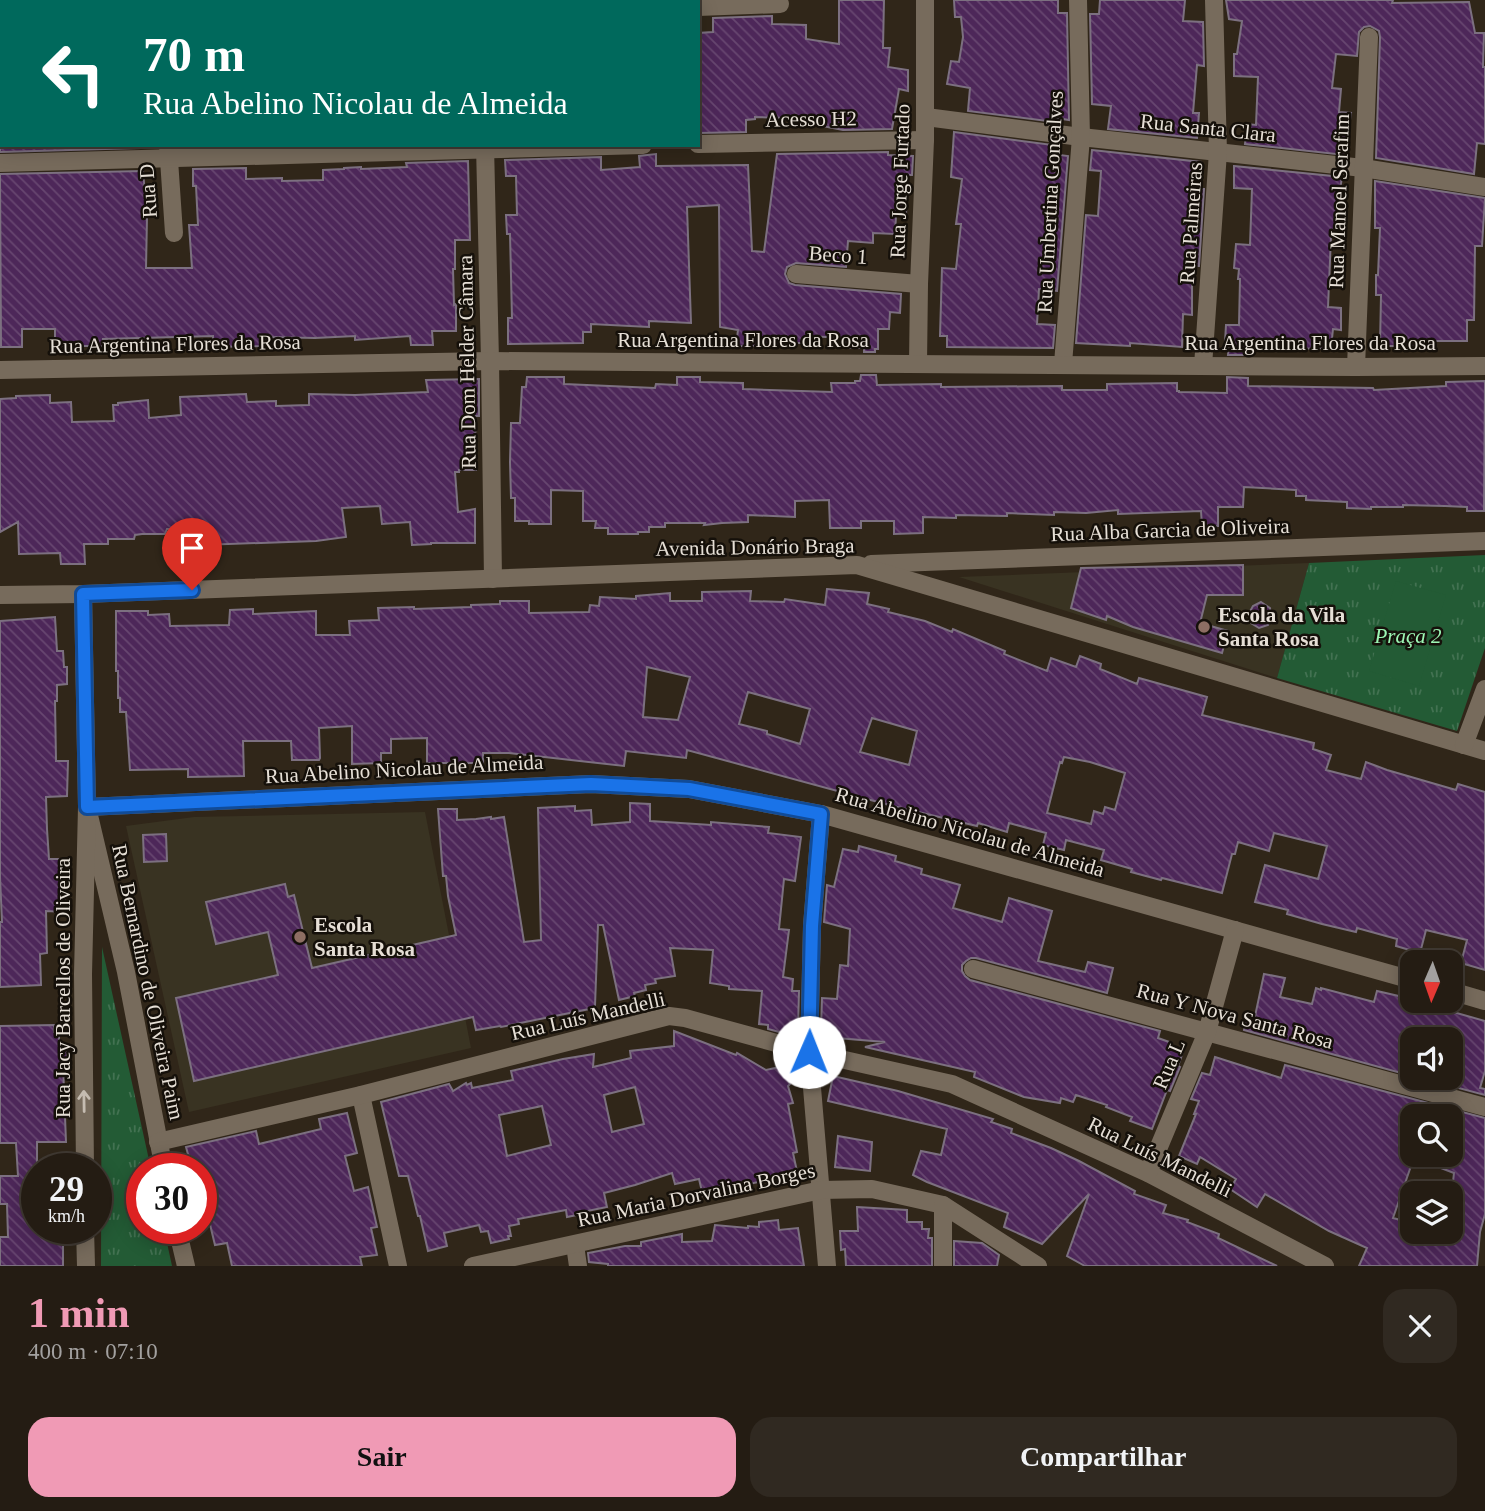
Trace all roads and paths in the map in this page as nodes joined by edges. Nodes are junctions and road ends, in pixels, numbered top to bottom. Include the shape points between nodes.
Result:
1 (925, 0) edge
2 (1078, 0) edge
3 (1214, 0) edge
4 (780, 4) dead end
5 (700, 6) edge
6 (1369, 37) dead end
7 (926, 117) junction
8 (1081, 137) junction
9 (925, 140) junction
10 (700, 144) edge
11 (485, 147) edge
12 (168, 152) edge
13 (1218, 152) junction
14 (0, 163) edge
15 (1363, 168) junction
16 (1485, 187) edge
17 (174, 233) dead end
18 (796, 274) dead end
19 (919, 284) junction
20 (1485, 354) edge
21 (491, 361) junction
22 (918, 364) junction
23 (1063, 364) junction
24 (1203, 366) junction
25 (1485, 366) edge
26 (1356, 367) junction
27 (0, 370) edge
28 (1485, 541) edge
29 (857, 565) junction
30 (493, 579) junction
31 (83, 594) junction
32 (0, 595) edge
33 (1485, 689) edge
34 (1464, 745) junction
35 (1485, 751) edge
36 (87, 807) junction
37 (821, 814) junction
38 (1235, 930) junction
39 (972, 969) dead end
40 (1400, 977) edge
41 (1463, 994) edge
42 (1485, 1000) edge
43 (1208, 1032) junction
44 (809, 1052) junction
45 (361, 1095) junction
46 (1485, 1107) edge
47 (158, 1142) junction
48 (85, 1153) edge
49 (160, 1153) edge
50 (1148, 1173) junction
51 (821, 1190) junction
52 (943, 1205) junction
53 (85, 1244) edge
54 (181, 1244) edge
55 (575, 1245) junction
56 (86, 1266) edge
57 (186, 1266) edge
58 (398, 1266) edge
59 (473, 1266) edge
60 (578, 1266) edge
61 (827, 1266) edge
62 (943, 1266) edge
63 (1038, 1266) edge
64 (1325, 1266) edge

1 - 7 street, Rua Jorge Furtado
2 - 8 street, Rua Umbertina Gonçalves
3 - 13 street, Rua Palmeiras
4 - 5 street
6 - 15 street, Rua Manoel Serafim
7 - 8 street, Rua Santa Clara
7 - 9 street, Rua Jorge Furtado
8 - 13 street, Rua Santa Clara
8 - 23 street, Rua Umbertina Gonçalves
9 - 10 street, Acesso H2
9 - 19 street, Rua Jorge Furtado
11 - 12 street
11 - 21 street, Rua Dom Helder Câmara
12 - 14 street
12 - 17 street, Rua D
13 - 15 street, Rua Santa Clara
13 - 24 street, Rua Palmeiras
15 - 16 street, Rua Santa Clara
15 - 26 street, Rua Manoel Serafim
18 - 19 street, Beco 1
19 - 22 street, Rua Jorge Furtado
20 - 25 street
21 - 22 street, Rua Argentina Flores da Rosa
21 - 27 street, Rua Argentina Flores da Rosa
21 - 30 street, Rua Dom Helder Câmara
22 - 23 street, Rua Argentina Flores da Rosa
23 - 24 street, Rua Argentina Flores da Rosa
24 - 26 street, Rua Argentina Flores da Rosa
25 - 26 street, Rua Argentina Flores da Rosa
28 - 29 street, Rua Alba Garcia de Oliveira
29 - 30 street, Avenida Donário Braga
29 - 34 street, Avenida Donário Braga
30 - 31 street, Avenida Donário Braga
31 - 32 street, Avenida Donário Braga
31 - 36 street, Rua Bernardino de Oliveira Paim
33 - 34 street
34 - 35 street, Avenida Donário Braga
36 - 37 street, Rua Abelino Nicolau de Almeida via 591,784 689,789
36 - 47 street, Rua Bernardino de Oliveira Paim via 126,972
48 -> 36 street, Rua Jacy Barcellos de Oliveira
37 - 38 street, Rua Abelino Nicolau de Almeida
37 - 44 street
38 - 40 street, Rua Abelino Nicolau de Almeida
38 - 43 street, Rua L
39 - 43 street, Rua Y Nova Santa Rosa
41 - 42 street
43 - 46 street, Rua Y Nova Santa Rosa
43 - 50 street, Rua L
44 - 45 street, Rua Luís Mandelli via 669,1016
44 - 50 street, Rua Luís Mandelli via 952,1084
44 - 51 street
45 - 47 street, Rua Luís Mandelli
45 - 58 street
47 - 49 street, Rua Bernardino de Oliveira Paim
50 - 64 street, Rua Luís Mandelli
51 - 52 street, Rua Maria Dorvalina Borges via 872,1189
51 - 55 street, Rua Maria Dorvalina Borges
51 - 61 street
52 - 62 street
52 - 63 street, Rua Maria Dorvalina Borges
53 - 56 street
54 - 57 street
55 - 59 street, Rua Maria Dorvalina Borges
55 - 60 street

